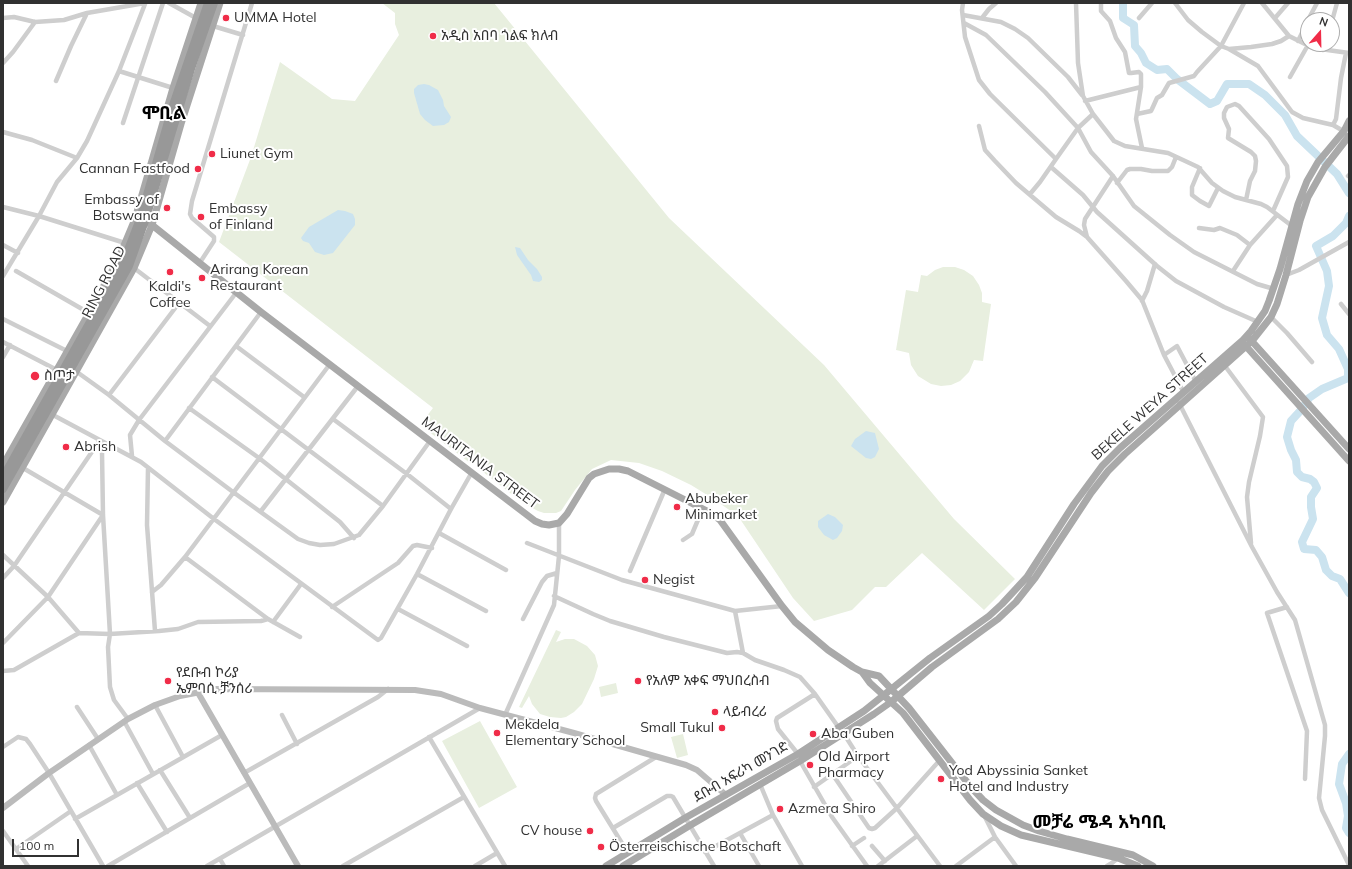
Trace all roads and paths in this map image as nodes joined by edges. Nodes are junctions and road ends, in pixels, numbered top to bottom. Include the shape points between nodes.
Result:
1 (145, 3) edge
2 (163, 3) edge
3 (169, 3) edge
4 (201, 3) edge
5 (208, 3) edge
6 (214, 3) edge
7 (220, 3) edge
8 (252, 3) edge
9 (963, 3) edge
10 (996, 3) edge
11 (1076, 3) edge
12 (1101, 3) edge
13 (1152, 3) edge
14 (1175, 3) edge
15 (1244, 3) edge
16 (1262, 3) edge
17 (1288, 3) edge
18 (1317, 3) edge
19 (88, 12) junction
20 (1312, 12) edge
21 (963, 15) junction
22 (3, 18) edge
23 (196, 18) junction
24 (982, 18) junction
25 (1139, 18) dead end
26 (1275, 18) junction
27 (35, 22) junction
28 (964, 23) junction
29 (213, 26) junction
30 (243, 35) junction
31 (1289, 36) junction
32 (1300, 37) edge
33 (1298, 41) joint
34 (1221, 46) junction
35 (1229, 49) junction
36 (1304, 52) edge
37 (1348, 53) edge
38 (3, 63) edge
39 (119, 71) junction
40 (1290, 77) dead end
41 (138, 78) junction
42 (56, 81) dead end
43 (1141, 87) junction
44 (172, 88) junction
45 (1084, 98) junction
46 (1093, 114) junction
47 (1137, 114) junction
48 (1349, 121) edge
49 (123, 123) dead end
50 (979, 126) dead end
51 (1333, 126) junction
52 (1078, 128) junction
53 (3, 132) edge
54 (1347, 133) edge
55 (1142, 148) junction
56 (1176, 157) junction
57 (76, 158) junction
58 (1056, 159) junction
59 (1051, 167) junction
60 (1200, 168) junction
61 (1113, 176) junction
62 (1116, 183) junction
63 (1218, 188) junction
64 (1030, 194) junction
65 (1246, 200) junction
66 (1092, 206) junction
67 (3, 207) edge
68 (1275, 213) junction
69 (39, 216) junction
70 (145, 222) junction
71 (1292, 226) junction
72 (1199, 228) dead end
73 (1086, 237) junction
74 (1349, 242) edge
75 (125, 244) junction
76 (3, 245) edge
77 (1250, 245) junction
78 (18, 253) junction
79 (199, 264) junction
80 (1155, 264) junction
81 (134, 268) junction
82 (16, 271) dead end
83 (1233, 271) junction
84 (1286, 275) junction
85 (3, 276) edge
86 (1274, 289) junction
87 (236, 293) junction
88 (179, 302) junction
89 (1142, 302) junction
90 (1341, 304) dead end
91 (260, 312) junction
92 (89, 313) junction
93 (1349, 314) edge
94 (1271, 317) junction
95 (3, 319) edge
96 (1258, 322) junction
97 (210, 326) junction
98 (1258, 334) junction
99 (1250, 338) junction
100 (3, 342) edge
101 (1244, 344) junction
102 (10, 345) junction
103 (236, 346) junction
104 (67, 351) junction
105 (1258, 354) junction
106 (1164, 355) junction
107 (1236, 356) junction
108 (3, 357) edge
109 (1312, 362) dead end
110 (330, 364) junction
111 (1225, 366) junction
112 (57, 370) junction
113 (77, 372) junction
114 (212, 377) junction
115 (1196, 382) junction
116 (358, 386) junction
117 (1184, 393) junction
118 (109, 395) junction
119 (304, 398) junction
120 (1178, 402) junction
121 (189, 408) junction
122 (52, 415) junction
123 (332, 419) junction
124 (139, 420) junction
125 (281, 429) junction
126 (100, 440) junction
127 (165, 441) junction
128 (430, 441) junction
129 (1120, 448) junction
130 (1349, 449) edge
131 (309, 450) junction
132 (1125, 454) junction
133 (5, 455) edge
134 (132, 456) junction
135 (259, 458) junction
136 (1349, 461) edge
137 (3, 465) edge
138 (23, 468) junction
139 (148, 468) junction
140 (472, 472) junction
141 (407, 474) junction
142 (3, 477) edge
143 (286, 480) junction
144 (3, 489) edge
145 (665, 489) junction
146 (233, 492) junction
147 (65, 493) junction
148 (3, 502) edge
149 (383, 506) junction
150 (703, 508) junction
151 (451, 509) junction
152 (261, 511) junction
153 (103, 515) junction
154 (214, 519) junction
155 (559, 523) junction
156 (439, 533) junction
157 (354, 538) junction
158 (683, 540) dead end
159 (527, 543) dead end
160 (1252, 547) junction
161 (432, 548) junction
162 (3, 555) edge
163 (558, 556) junction
164 (185, 557) junction
165 (14, 566) junction
166 (506, 570) dead end
167 (630, 571) dead end
168 (557, 573) junction
169 (418, 574) junction
170 (3, 578) edge
171 (300, 584) junction
172 (152, 592) junction
173 (554, 596) junction
174 (48, 597) junction
175 (782, 606) junction
176 (332, 607) junction
177 (1287, 607) junction
178 (398, 609) junction
179 (486, 611) dead end
180 (735, 611) junction
181 (268, 619) junction
182 (524, 619) dead end
183 (273, 622) junction
184 (155, 631) junction
185 (79, 633) junction
186 (110, 634) junction
187 (300, 637) dead end
188 (3, 643) edge
189 (467, 646) dead end
190 (743, 654) junction
191 (3, 671) edge
192 (862, 672) junction
193 (388, 689) junction
194 (892, 689) junction
195 (197, 692) junction
196 (815, 694) junction
197 (884, 695) junction
198 (898, 696) junction
199 (891, 702) junction
200 (155, 705) junction
201 (77, 707) dead end
202 (480, 708) junction
203 (282, 715) dead end
204 (505, 715) junction
205 (126, 720) junction
206 (841, 731) junction
207 (222, 735) junction
208 (430, 737) junction
209 (98, 739) junction
210 (297, 744) junction
211 (89, 745) junction
212 (3, 747) edge
213 (858, 756) junction
214 (183, 757) junction
215 (656, 757) junction
216 (799, 758) junction
217 (940, 760) junction
218 (160, 770) junction
219 (244, 773) junction
220 (49, 774) junction
221 (153, 774) junction
222 (833, 775) junction
223 (1304, 778) dead end
224 (137, 783) junction
225 (250, 783) junction
226 (760, 784) junction
227 (814, 787) junction
228 (116, 795) junction
229 (726, 795) junction
230 (464, 797) junction
231 (3, 808) edge
232 (897, 808) junction
233 (71, 811) junction
234 (983, 814) junction
235 (773, 815) junction
236 (190, 818) junction
237 (685, 818) junction
238 (76, 819) junction
239 (689, 826) junction
240 (274, 827) junction
241 (613, 828) junction
242 (3, 831) edge
243 (166, 832) junction
244 (740, 833) junction
245 (917, 836) junction
246 (995, 837) junction
247 (864, 838) dead end
248 (852, 846) junction
249 (872, 846) dead end
250 (16, 849) junction
251 (705, 852) junction
252 (497, 853) junction
253 (628, 853) junction
254 (1120, 855) junction
255 (220, 859) junction
256 (885, 861) junction
257 (1349, 865) edge
258 (28, 866) edge
259 (103, 866) edge
260 (108, 866) edge
261 (207, 866) edge
262 (224, 866) edge
263 (298, 866) edge
264 (344, 866) edge
265 (475, 866) edge
266 (504, 866) edge
267 (606, 866) edge
268 (623, 866) edge
269 (714, 866) edge
270 (759, 866) edge
271 (802, 866) edge
272 (867, 866) edge
273 (878, 866) edge
274 (940, 866) edge
275 (956, 866) edge
276 (1016, 866) edge
277 (1107, 866) edge
278 (1138, 866) edge
279 (1153, 866) edge

1 - 19 street
1 - 39 street
2 - 41 street
3 - 23 street
4 - 23 main road
5 - 70 highway, RING ROAD via 172,108
6 - 70 highway, RING ROAD
7 - 29 main road
8 - 30 street
9 - 21 street
10 - 24 street
11 - 45 street via 1078,63
12 - 43 street via 1101,11 1110,21 1125,52 1129,73 1141,74
13 - 25 street
14 - 34 street via 1188,20
15 - 34 street
16 - 26 street
17 - 26 street
18 - 20 street
19 - 27 street via 64,20
19 - 42 street
21 - 24 street
21 - 28 street
22 - 27 street via 14,17
23 - 44 main road
24 - 45 street via 1001,22 1028,38 1068,77
26 - 31 street
27 - 38 street
28 - 52 street via 994,42
28 - 58 street via 969,51 984,88
29 - 30 street
29 - 70 main road
30 - 79 street via 192,201 192,218 214,237
31 - 33 street
31 - 35 street via 1272,44
32 - 33 street
34 - 35 street
34 - 47 street via 1194,76 1167,85 1151,111
35 - 51 street via 1264,72 1292,112 1303,118
36 - 40 street
37 - 51 street
39 - 41 street
39 - 57 street via 87,141
41 - 44 street
41 - 49 street
43 - 45 street
43 - 47 street
44 - 75 main road via 135,219
45 - 46 street
46 - 52 street
46 - 55 street via 1114,141 1125,146
47 - 55 street
48 - 54 main road
50 - 64 street via 984,150
51 - 54 street
52 - 58 street
52 - 61 street via 1092,152
53 - 57 street via 32,140
54 - 71 main road via 1320,160 1307,181
54 - 84 main road via 1312,188
55 - 56 street
56 - 60 street
56 - 62 street via 1168,172 1130,169
57 - 69 street via 57,182
58 - 59 street
59 - 64 street
59 - 66 street
60 - 63 street
60 - 63 street via 1192,187 1192,194 1209,206
61 - 62 street
61 - 66 street
62 - 83 street via 1134,206 1170,235 1194,252
63 - 65 street
64 - 73 street via 1056,217
65 - 68 street via 1261,204
65 - 68 street via 1250,181 1256,171 1256,161 1251,152 1228,138 1229,129 1224,113 1227,107 1235,104 1240,106 1269,140 1288,168 1288,177
66 - 73 street via 1085,219
66 - 80 street
67 - 69 street
68 - 71 street
68 - 77 street
69 - 75 street
69 - 78 street
70 - 79 main road, MAURITANIA STREET
70 - 81 main road
70 - 142 highway, RING ROAD
70 - 144 highway, RING ROAD via 129,266
71 - 86 main road
72 - 77 street via 1220,228
73 - 89 street
74 - 84 street
75 - 92 main road
76 - 78 street
77 - 83 street
78 - 85 street
79 - 87 main road, MAURITANIA STREET
80 - 89 street
80 - 96 street via 1176,281
81 - 88 street
81 - 113 main road
82 - 92 street
83 - 86 street via 1257,284
84 - 94 main road
86 - 96 main road
87 - 91 main road, MAURITANIA STREET
87 - 97 street
88 - 97 street
88 - 118 street
89 - 106 street
90 - 93 street
91 - 103 street
91 - 110 main road, MAURITANIA STREET
92 - 104 main road
94 - 98 main road
94 - 109 street
95 - 104 street
96 - 99 main road
97 - 124 street
98 - 99 main road
98 - 105 main road
99 - 101 main road
99 - 105 main road
100 - 102 street
101 - 105 main road
101 - 107 main road
101 - 115 main road, BEKELE WEYA STREET
102 - 108 street
102 - 112 street
103 - 114 street
103 - 119 street
104 - 112 main road
105 - 107 main road
105 - 130 main road via 1303,396
105 - 136 main road
106 - 115 street via 1177,346
106 - 117 street
107 - 111 main road
110 - 116 main road, MAURITANIA STREET
110 - 119 street
111 - 120 main road
111 - 160 street via 1263,417 1248,482
112 - 133 main road
113 - 118 street
113 - 122 main road
114 - 121 street
114 - 125 street
115 - 117 main road, BEKELE WEYA STREET
116 - 123 street
116 - 128 main road, MAURITANIA STREET
117 - 120 main road, BEKELE WEYA STREET
118 - 124 street
119 - 125 street
120 - 129 main road, BEKELE WEYA STREET
120 - 132 main road, ደቡብ አፍሪካ መንገድ
120 - 160 street
121 - 127 street
121 - 135 street
122 - 126 street
122 - 138 main road
123 - 131 street
123 - 141 street
124 - 127 street
124 - 134 street via 130,434
125 - 131 street
125 - 135 street
126 - 134 street
126 - 147 street
126 - 153 street
127 - 146 street
128 - 140 main road, MAURITANIA STREET
128 - 141 street
129 - 132 main road
129 - 194 main road, BEKELE WEYA STREET via 1087,485 1020,585 989,616
131 - 143 street
131 - 149 street
132 - 198 main road, ደቡብ አፍሪካ መንገድ via 1091,493 1035,578 1016,602
133 - 137 main road
134 - 139 street
135 - 143 street
135 - 146 street
138 - 147 street
138 - 148 main road
139 - 154 street
139 - 172 street
140 - 151 street
140 - 155 main road, MAURITANIA STREET via 535,521 549,525
141 - 149 street
141 - 151 street
143 - 152 street
143 - 157 street via 340,522
145 - 150 main road
145 - 155 main road via 628,471 609,468 602,470 589,478
145 - 167 street
146 - 152 street
146 - 154 street
147 - 153 street
147 - 165 street
149 - 157 street via 365,529
150 - 158 street via 692,534
150 - 175 main road via 720,520
151 - 156 street
152 - 157 street via 298,539 309,543 334,544
153 - 174 street
153 - 186 street
154 - 164 street
154 - 171 street
155 - 163 street
156 - 161 street
156 - 166 street
159 - 163 street
160 - 177 street
161 - 169 street
161 - 176 street via 413,546 398,563
162 - 165 street
163 - 168 street
163 - 180 street via 622,580
164 - 172 street
164 - 181 street
165 - 170 street
165 - 174 street
168 - 173 street
168 - 182 street via 547,576 542,582
169 - 178 street
169 - 179 street
171 - 176 street
171 - 183 street
172 - 184 street
173 - 190 street via 599,616 664,637 727,653
173 - 204 street via 551,615
174 - 185 street
174 - 188 street
175 - 180 street
175 - 192 main road via 795,622 823,646
176 - 178 street via 378,640 382,638
177 - 223 street via 1267,613 1307,731
177 - 257 street via 1295,620 1325,725 1320,804
178 - 189 street
180 - 190 street
181 - 183 street
181 - 184 street via 198,622 178,629
183 - 187 street
184 - 186 street
185 - 186 street
185 - 191 street via 14,670
186 - 205 street via 110,687 114,700
190 - 196 street via 800,677
192 - 194 main road via 879,676
192 - 197 main road
193 - 195 street via 216,689
193 - 202 street via 441,694
193 - 210 street
194 - 197 main road, BEKELE WEYA STREET
194 - 198 main road
195 - 200 street
195 - 207 street
196 - 206 street
196 - 216 street via 776,718 778,729
197 - 199 main road
197 - 206 main road, ደቡብ አፍሪካ መንገድ
198 - 199 main road, ደቡብ አፍሪካ መንገድ
198 - 254 main road via 970,786 996,810 1039,831
199 - 206 main road, ደቡብ አፍሪካ መንገድ
199 - 217 main road via 903,713
200 - 205 street
200 - 214 street
201 - 209 street
202 - 204 street
202 - 208 street
203 - 210 street
204 - 215 street
205 - 209 street
205 - 221 street
206 - 213 street
206 - 216 main road, ደቡብ አፍሪካ መንገድ
207 - 214 street
207 - 219 street
208 - 230 street
208 - 240 street
209 - 211 street
210 - 219 street
211 - 220 street
211 - 228 street
212 - 220 street via 18,737 26,739
213 - 222 street
213 - 232 street
214 - 218 street
215 - 229 street via 697,770
215 - 241 street via 596,794 596,801
216 - 226 main road, ደቡብ አፍሪካ መንገድ
216 - 227 street
216 - 229 main road, ደቡብ አፍሪካ መንገድ
217 - 232 street
217 - 234 main road
218 - 221 street
218 - 236 street
219 - 225 street
220 - 231 street
220 - 233 street
221 - 224 street
222 - 227 street
222 - 232 street via 869,828 875,828
224 - 228 street
224 - 243 street
225 - 236 street
225 - 240 street
226 - 235 street
226 - 239 main road, ደቡብ አፍሪካ መንገድ
227 - 248 street
228 - 238 street
229 - 237 main road, ደቡብ አፍሪካ መንገድ
230 - 252 street
230 - 264 street
232 - 245 street
233 - 238 street
233 - 250 street
234 - 246 street
234 - 254 main road via 1021,835
235 - 244 street
235 - 271 street
236 - 243 street
237 - 239 street
237 - 241 street via 673,797 667,796
237 - 253 main road, ደቡብ አፍሪካ መንገድ
238 - 259 street
239 - 251 street
239 - 268 main road, ደቡብ አፍሪካ መንገድ
240 - 255 street
240 - 263 street
241 - 253 street
242 - 250 street
243 - 260 street
244 - 251 street
244 - 270 street
245 - 256 street
245 - 274 street
246 - 275 street
246 - 276 street
247 - 248 street
248 - 272 street
249 - 256 street
250 - 258 street
251 - 269 street
252 - 265 street
252 - 266 street
253 - 267 main road, ደቡብ አፍሪካ መንገድ
254 - 277 street
254 - 278 main road
254 - 279 main road via 1133,855
255 - 261 street
255 - 262 street
256 - 273 street

